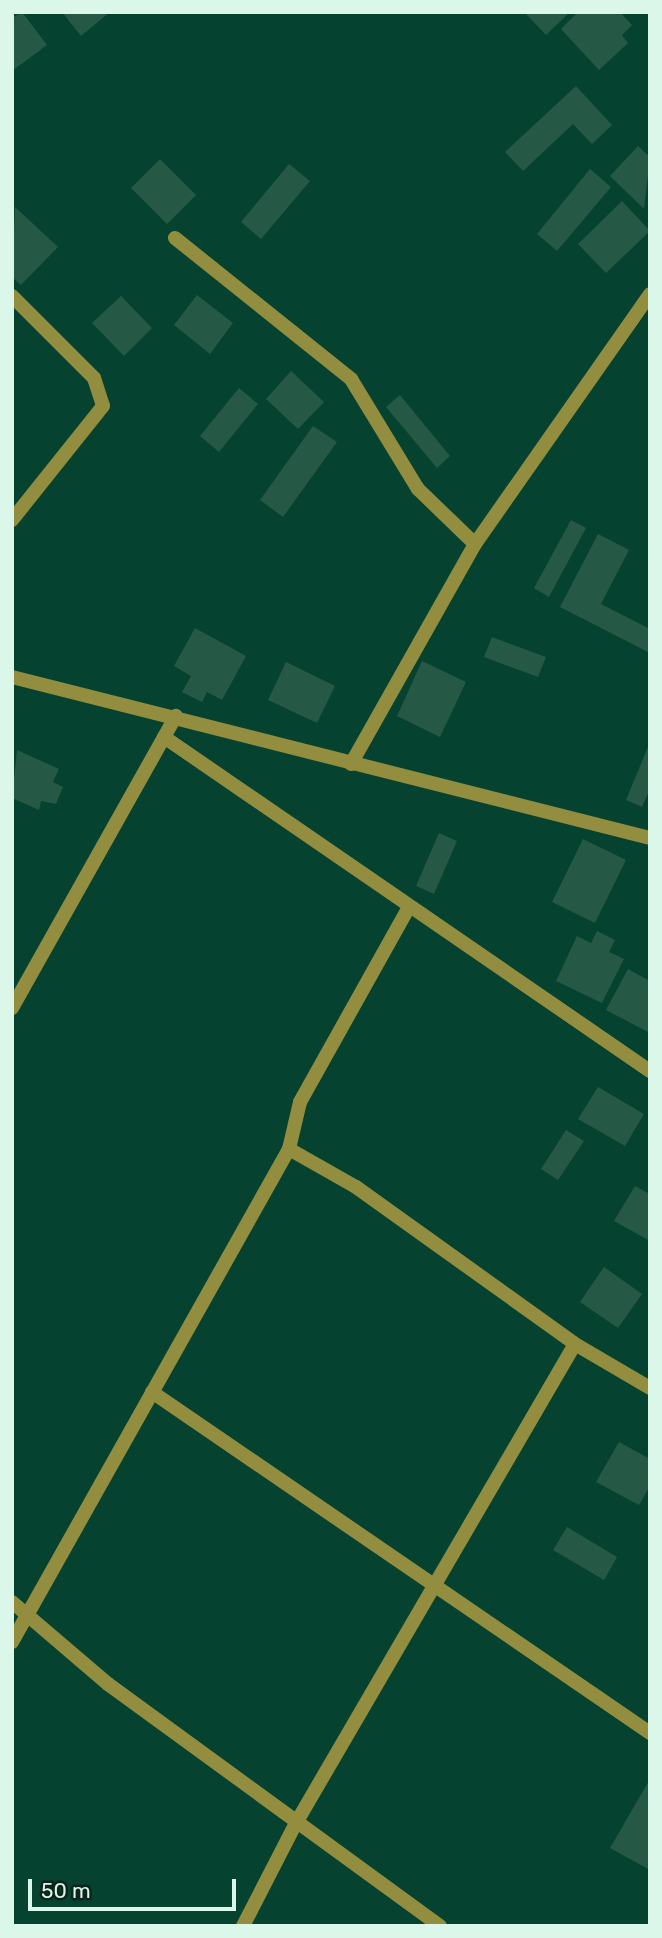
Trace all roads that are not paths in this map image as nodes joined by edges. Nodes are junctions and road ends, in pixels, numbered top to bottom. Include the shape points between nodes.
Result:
1 (175, 239) dead end
2 (650, 295) edge
3 (12, 296) edge
4 (12, 520) edge
5 (475, 544) junction
6 (12, 677) edge
7 (176, 716) junction
8 (164, 737) junction
9 (351, 764) junction
10 (650, 838) edge
11 (409, 907) junction
12 (13, 1004) edge
13 (650, 1071) edge
14 (289, 1149) junction
15 (575, 1344) junction
16 (650, 1388) edge
17 (152, 1392) junction
18 (434, 1587) junction
19 (12, 1602) edge
20 (28, 1615) junction
21 (12, 1642) edge
22 (650, 1733) edge
23 (296, 1823) junction
24 (243, 1926) edge
25 (440, 1926) edge

1 - 5 street via 351,379 418,489
2 - 5 street
3 - 4 street via 94,378 103,406
5 - 9 street
6 - 7 street
7 - 8 street
7 - 9 street
8 - 11 street
8 - 12 street
9 - 10 street
11 - 13 street
11 - 14 street via 300,1102
14 - 15 street via 356,1187
14 - 17 street
15 - 16 street
15 - 18 street
17 - 18 street
17 - 20 street
18 - 22 street
18 - 23 street
19 - 20 street
20 - 21 street
20 - 23 street via 108,1684
23 - 24 street
23 - 25 street

